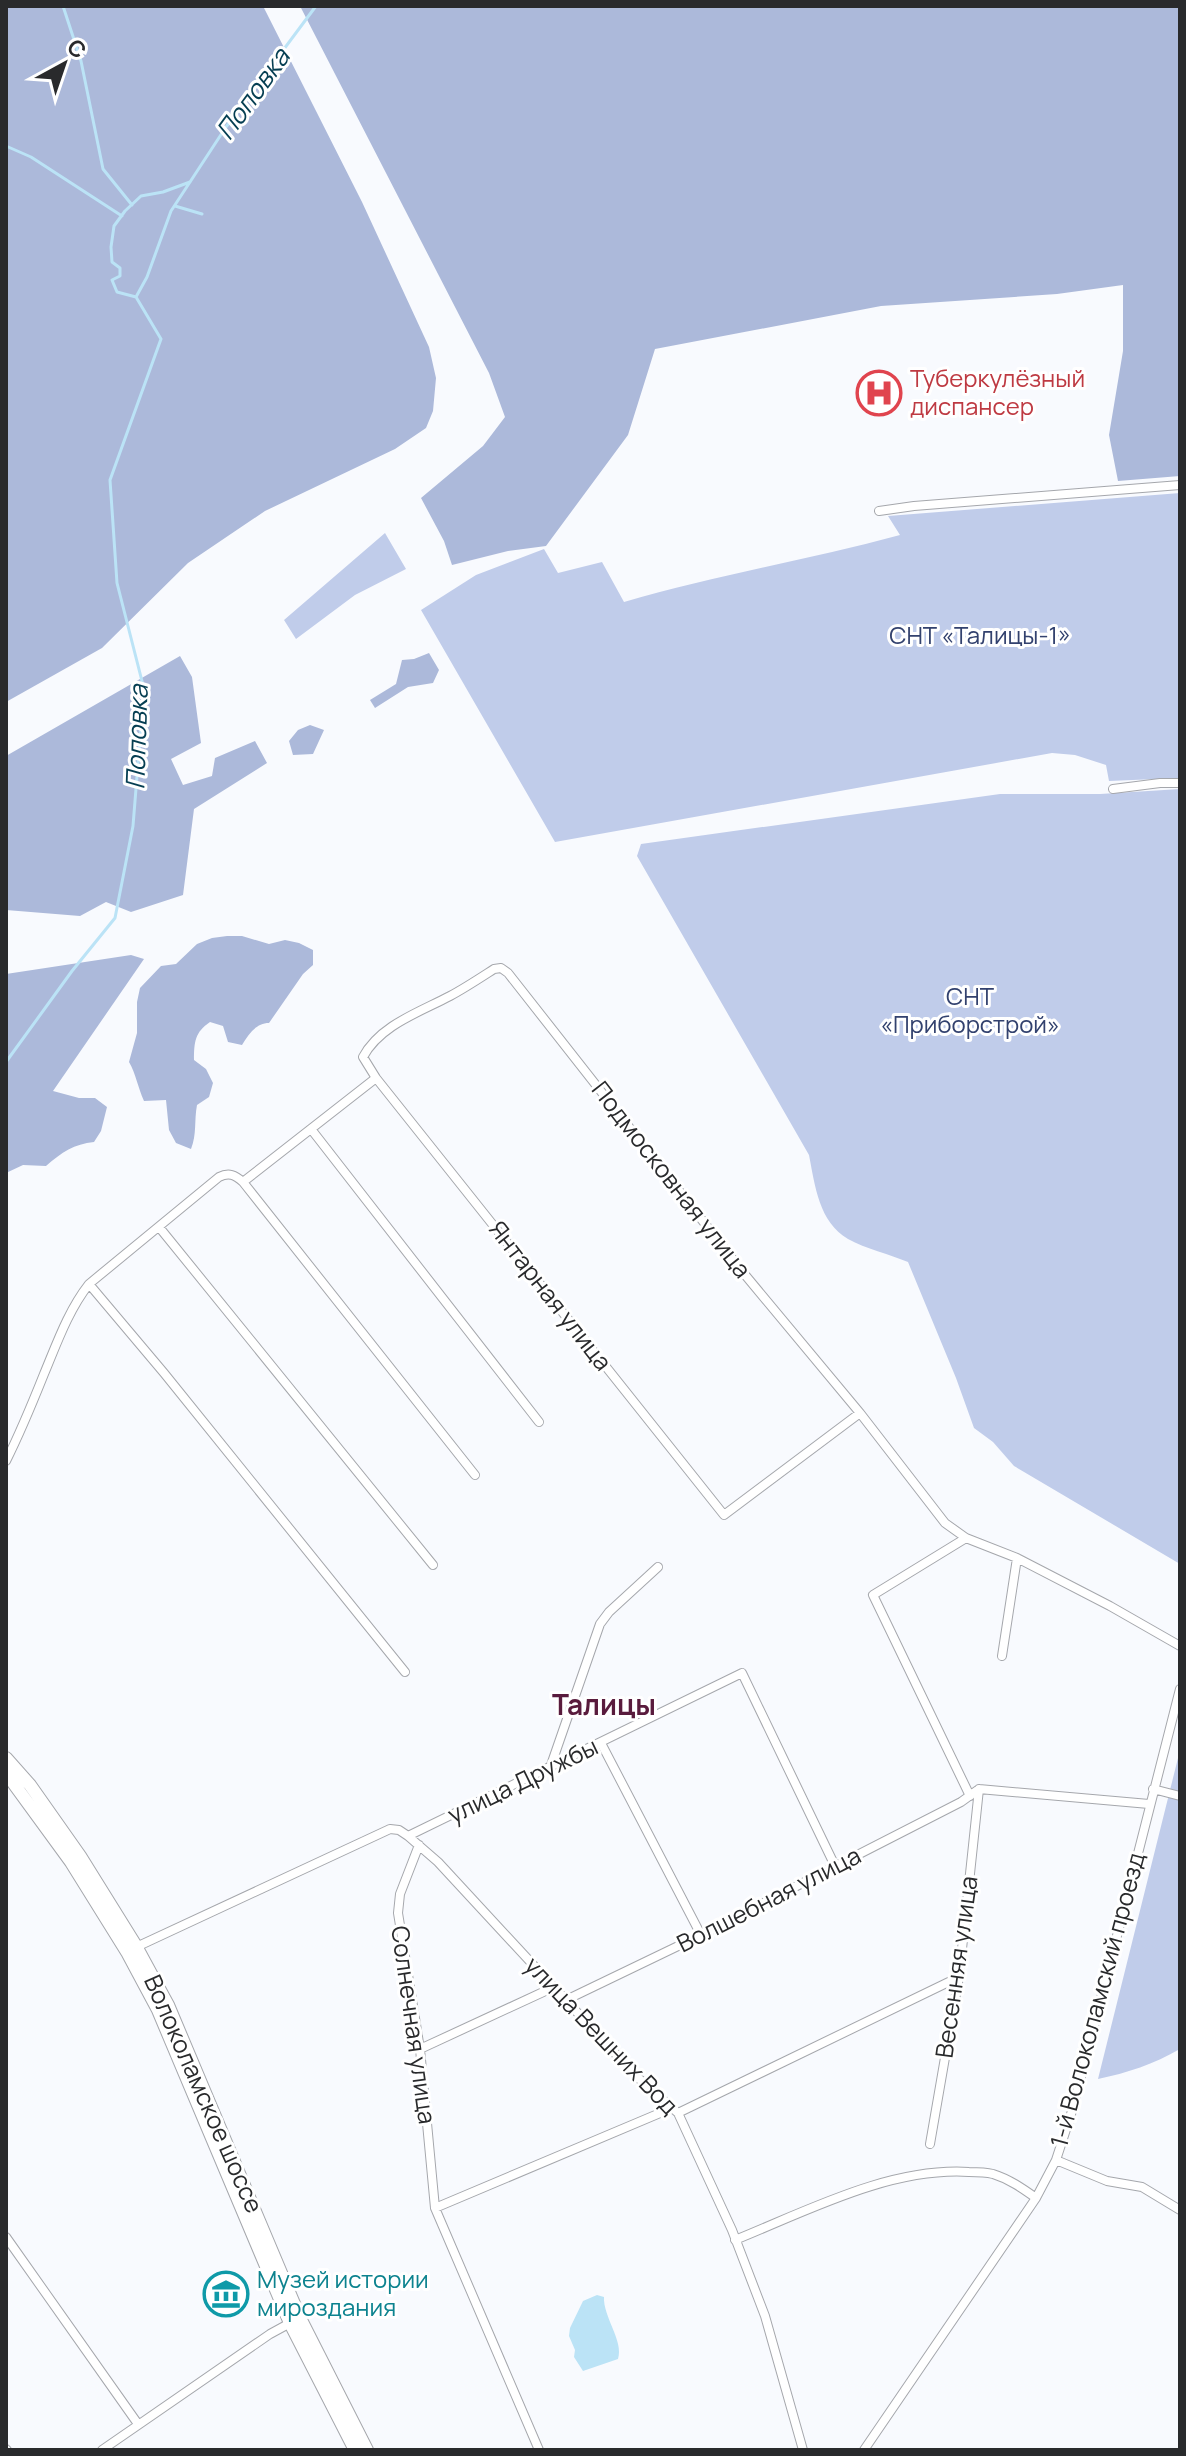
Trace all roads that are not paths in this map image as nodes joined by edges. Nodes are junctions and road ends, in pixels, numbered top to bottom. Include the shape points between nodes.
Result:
1 (1180, 485) edge
2 (879, 511) dead end
3 (1180, 783) edge
4 (1113, 789) dead end
5 (376, 1078) junction
6 (311, 1129) junction
7 (243, 1182) junction
8 (159, 1227) junction
9 (89, 1284) junction
10 (860, 1413) junction
11 (539, 1422) dead end
12 (6, 1461) edge
13 (475, 1475) dead end
14 (966, 1538) junction
15 (1017, 1558) junction
16 (433, 1565) dead end
17 (658, 1567) dead end
18 (1180, 1646) edge
19 (1002, 1656) dead end
20 (405, 1672) dead end
21 (1180, 1689) edge
22 (601, 1743) junction
23 (6, 1758) edge
24 (550, 1768) junction
25 (6, 1773) edge
26 (979, 1789) junction
27 (1153, 1789) junction
28 (970, 1796) junction
29 (1180, 1796) edge
30 (1149, 1804) junction
31 (408, 1836) junction
32 (419, 1845) junction
33 (835, 1866) junction
34 (701, 1935) junction
35 (132, 1949) junction
36 (959, 1977) junction
37 (554, 1987) junction
38 (566, 2000) junction
39 (420, 2049) junction
40 (675, 2110) junction
41 (930, 2144) dead end
42 (1056, 2160) junction
43 (1036, 2198) junction
44 (435, 2208) junction
45 (1180, 2210) edge
46 (6, 2237) edge
47 (735, 2240) junction
48 (295, 2321) junction
49 (138, 2424) junction
50 (102, 2450) edge
51 (355, 2450) edge
52 (367, 2450) edge
53 (539, 2450) edge
54 (803, 2450) edge
55 (864, 2450) edge

1 - 2 street
3 - 4 street
5 - 6 street
5 - 10 street, Янтарная улица via 724,1515
5 - 10 street, Подмосковная улица via 363,1057 380,1035 501,968
6 - 7 street
6 - 11 street
7 - 8 street via 236,1175 219,1177
7 - 13 street
8 - 9 street
8 - 16 street
9 - 12 street via 66,1320
9 - 20 street
10 - 14 street, Подмосковная улица via 945,1523
14 - 15 street
14 - 28 street via 873,1595
15 - 18 street
15 - 19 street
17 - 24 street via 600,1624
21 - 27 street, 1-й Волоколамский проезд
22 - 24 street, улица Дружбы
22 - 33 street, улица Дружбы via 742,1673
22 - 34 street
23 - 35 main road, Волоколамское шоссе via 80,1856
24 - 31 street, улица Дружбы
25 - 35 main road, Волоколамское шоссе
26 - 28 street, Волшебная улица
26 - 30 street
26 - 36 street, Весенняя улица
27 - 29 street
27 - 30 street, 1-й Волоколамский проезд
28 - 33 street, Волшебная улица
30 - 42 street, 1-й Волоколамский проезд
31 - 32 street, улица Вешних Вод
31 - 35 street via 390,1829
32 - 37 street, улица Вешних Вод
32 - 39 street, Солнечная улица via 398,1913
33 - 34 street, Волшебная улица
34 - 38 street, Волшебная улица
35 - 48 main road, Волоколамское шоссе
36 - 40 street
36 - 41 street, Весенняя улица
37 - 38 street, улица Вешних Вод
37 - 39 street
38 - 40 street, улица Вешних Вод
39 - 44 street, Солнечная улица
40 - 44 street
40 - 47 street, улица Вешних Вод
42 - 43 street, 1-й Волоколамский проезд
42 - 45 street via 1107,2181 1142,2187
43 - 47 street via 990,2173 949,2171 900,2178
43 - 55 street, 1-й Волоколамский проезд
44 - 53 street, Солнечная улица
46 - 49 street
47 - 54 street, улица Вешних Вод via 765,2316
48 - 49 street
48 - 51 main road, Волоколамское шоссе
48 - 52 main road, Волоколамское шоссе
49 - 50 street

